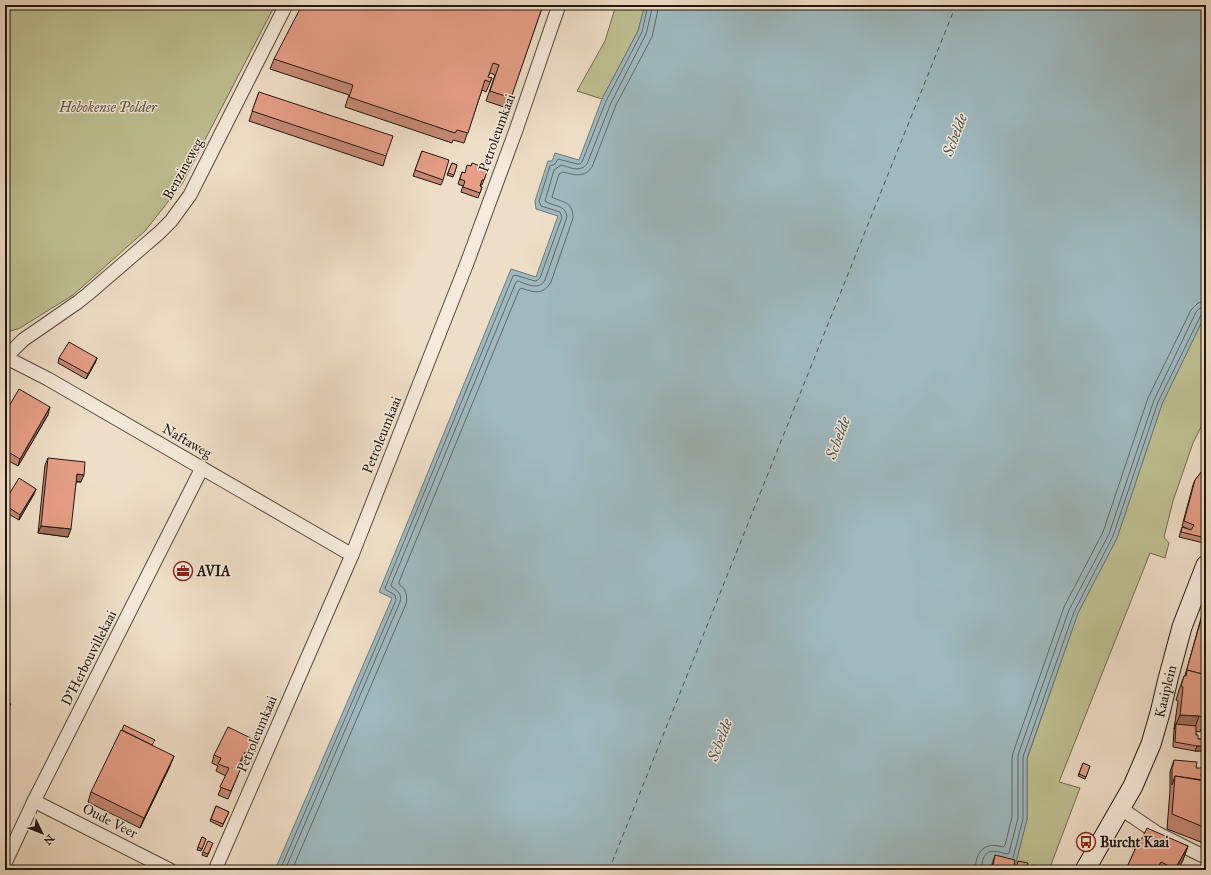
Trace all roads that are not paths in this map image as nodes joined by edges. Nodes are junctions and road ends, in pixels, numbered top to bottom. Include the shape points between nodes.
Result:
1 (286, 5) edge
2 (559, 5) edge
3 (5, 357) edge
4 (202, 468) junction
5 (352, 555) junction
6 (1205, 568) edge
7 (34, 801) junction
8 (1120, 808) junction
9 (1206, 857) edge
10 (5, 862) edge
11 (170, 870) edge
12 (216, 870) edge
13 (1086, 870) edge

1 - 3 street, Benzineweg via 190,195 178,212 159,233 98,286 22,340
2 - 5 street, Petroleumkaai via 467,263
3 - 4 street, Naftaweg
4 - 5 street, Naftaweg
4 - 7 street, D'Herbouvillekaai
5 - 12 street, Petroleumkaai
6 - 8 street, Kaaiplein via 1179,638 1151,744 1133,786
7 - 10 street, D'Herbouvillekaai
7 - 11 street, Oude Veer
8 - 9 street via 1157,833
8 - 13 street, Kaaiplein

